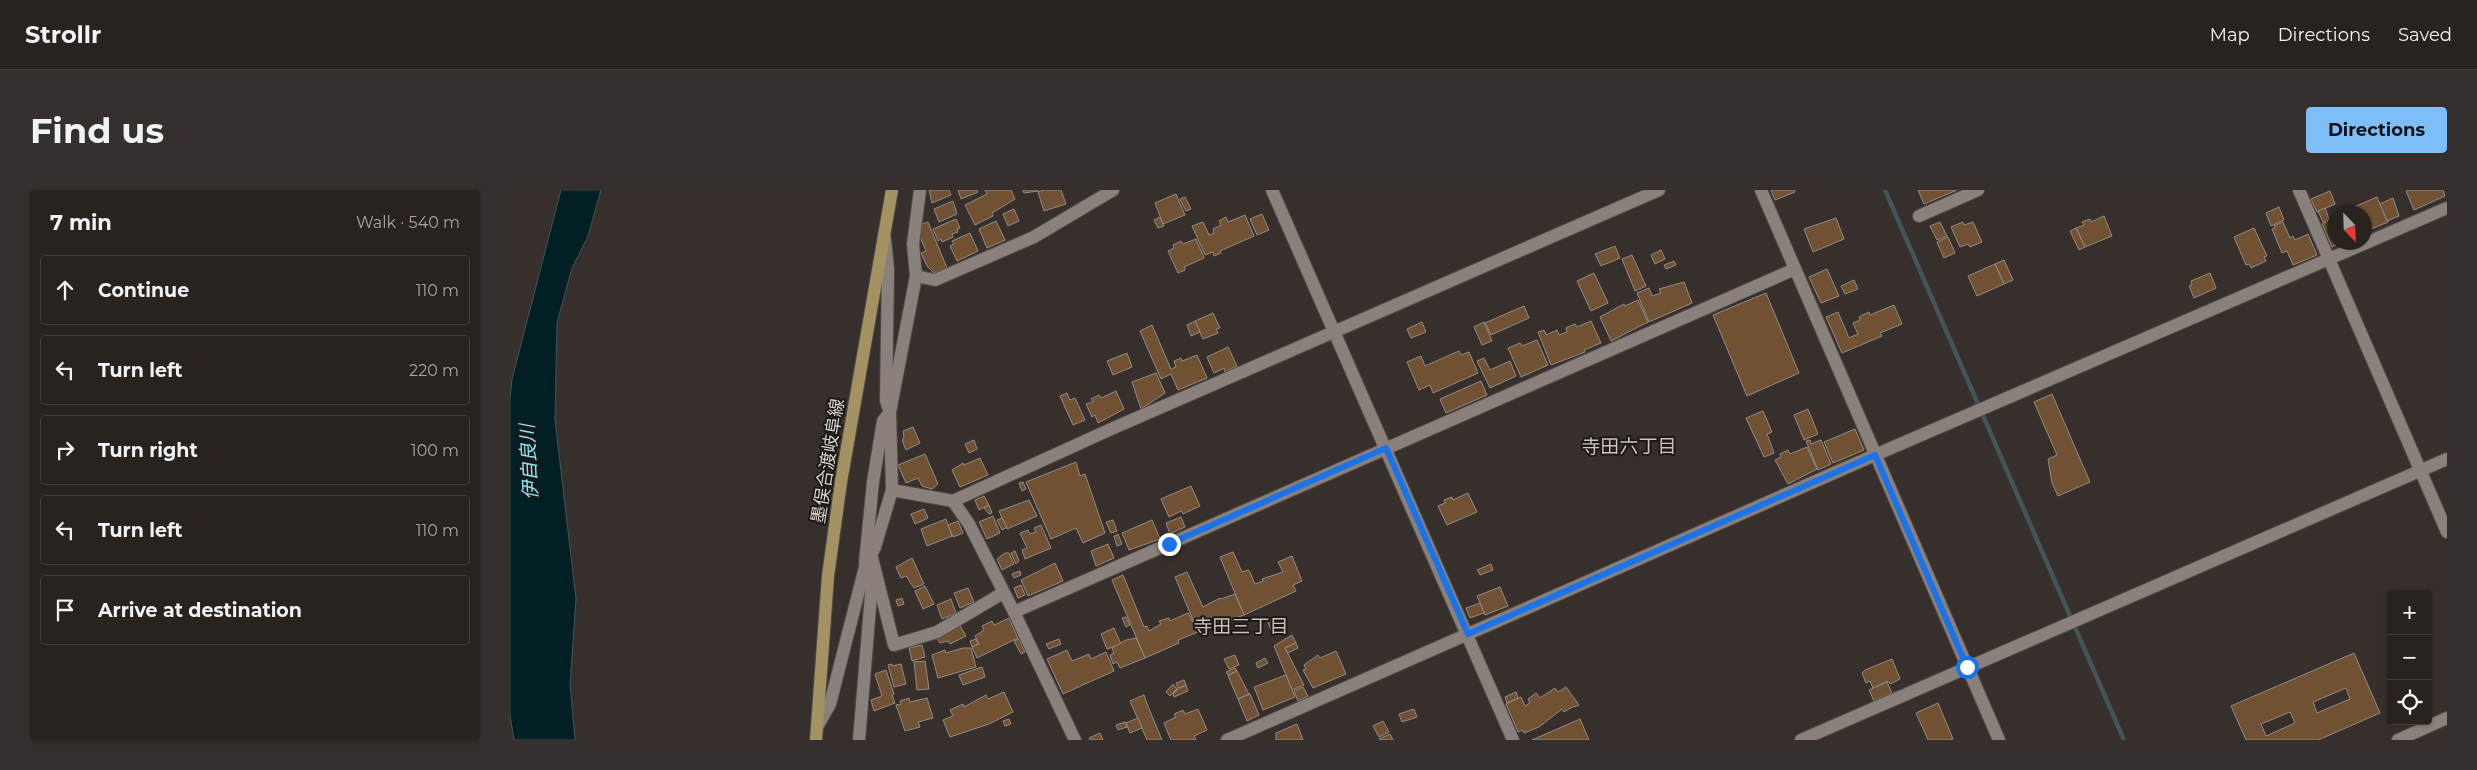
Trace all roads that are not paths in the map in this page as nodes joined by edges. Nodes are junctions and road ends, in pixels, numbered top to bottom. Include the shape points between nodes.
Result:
1 (892, 190) edge
2 (920, 190) edge
3 (1113, 190) edge
4 (1272, 190) edge
5 (1659, 190) edge
6 (1761, 190) edge
7 (1978, 190) edge
8 (2299, 190) edge
9 (2447, 208) edge
10 (1918, 216) dead end
11 (884, 230) junction
12 (2330, 259) junction
13 (1795, 269) junction
14 (916, 276) junction
15 (1334, 331) junction
16 (890, 412) junction
17 (1386, 448) junction
18 (1875, 455) junction
19 (2447, 460) edge
20 (2421, 471) junction
21 (892, 490) junction
22 (953, 501) junction
23 (2447, 532) edge
24 (870, 562) junction
25 (1003, 593) junction
26 (1014, 612) junction
27 (1468, 634) junction
28 (1967, 667) junction
29 (2447, 718) edge
30 (817, 726) junction
31 (816, 740) edge
32 (860, 740) edge
33 (1075, 740) edge
34 (1227, 740) edge
35 (1513, 740) edge
36 (1801, 740) edge
37 (1999, 740) edge
38 (2398, 740) edge

1 - 11 main road, 墨俣合渡岐阜線
2 - 14 street via 912,244
3 - 14 street via 1034,236 935,280
4 - 15 street
5 - 15 street
6 - 13 street
7 - 10 street
8 - 12 street
9 - 12 street
11 - 16 street via 888,269 886,401
11 - 30 main road, 墨俣合渡岐阜線 via 828,576
12 - 18 street
12 - 20 street
13 - 17 street
13 - 18 street
14 - 16 street
15 - 17 street
15 - 22 street
16 - 21 street
16 - 24 street via 883,422 873,482
17 - 26 street
17 - 27 street
18 - 27 street
18 - 28 street
19 - 20 street
20 - 23 street
20 - 28 street
21 - 22 street
21 - 24 street
22 - 25 street via 969,524
24 - 25 street via 894,645 937,632
24 - 30 street via 830,704
24 - 32 street
25 - 26 street
26 - 33 street
27 - 34 street
27 - 35 street
28 - 36 street
28 - 37 street
29 - 38 street
30 - 31 main road, 墨俣合渡岐阜線

